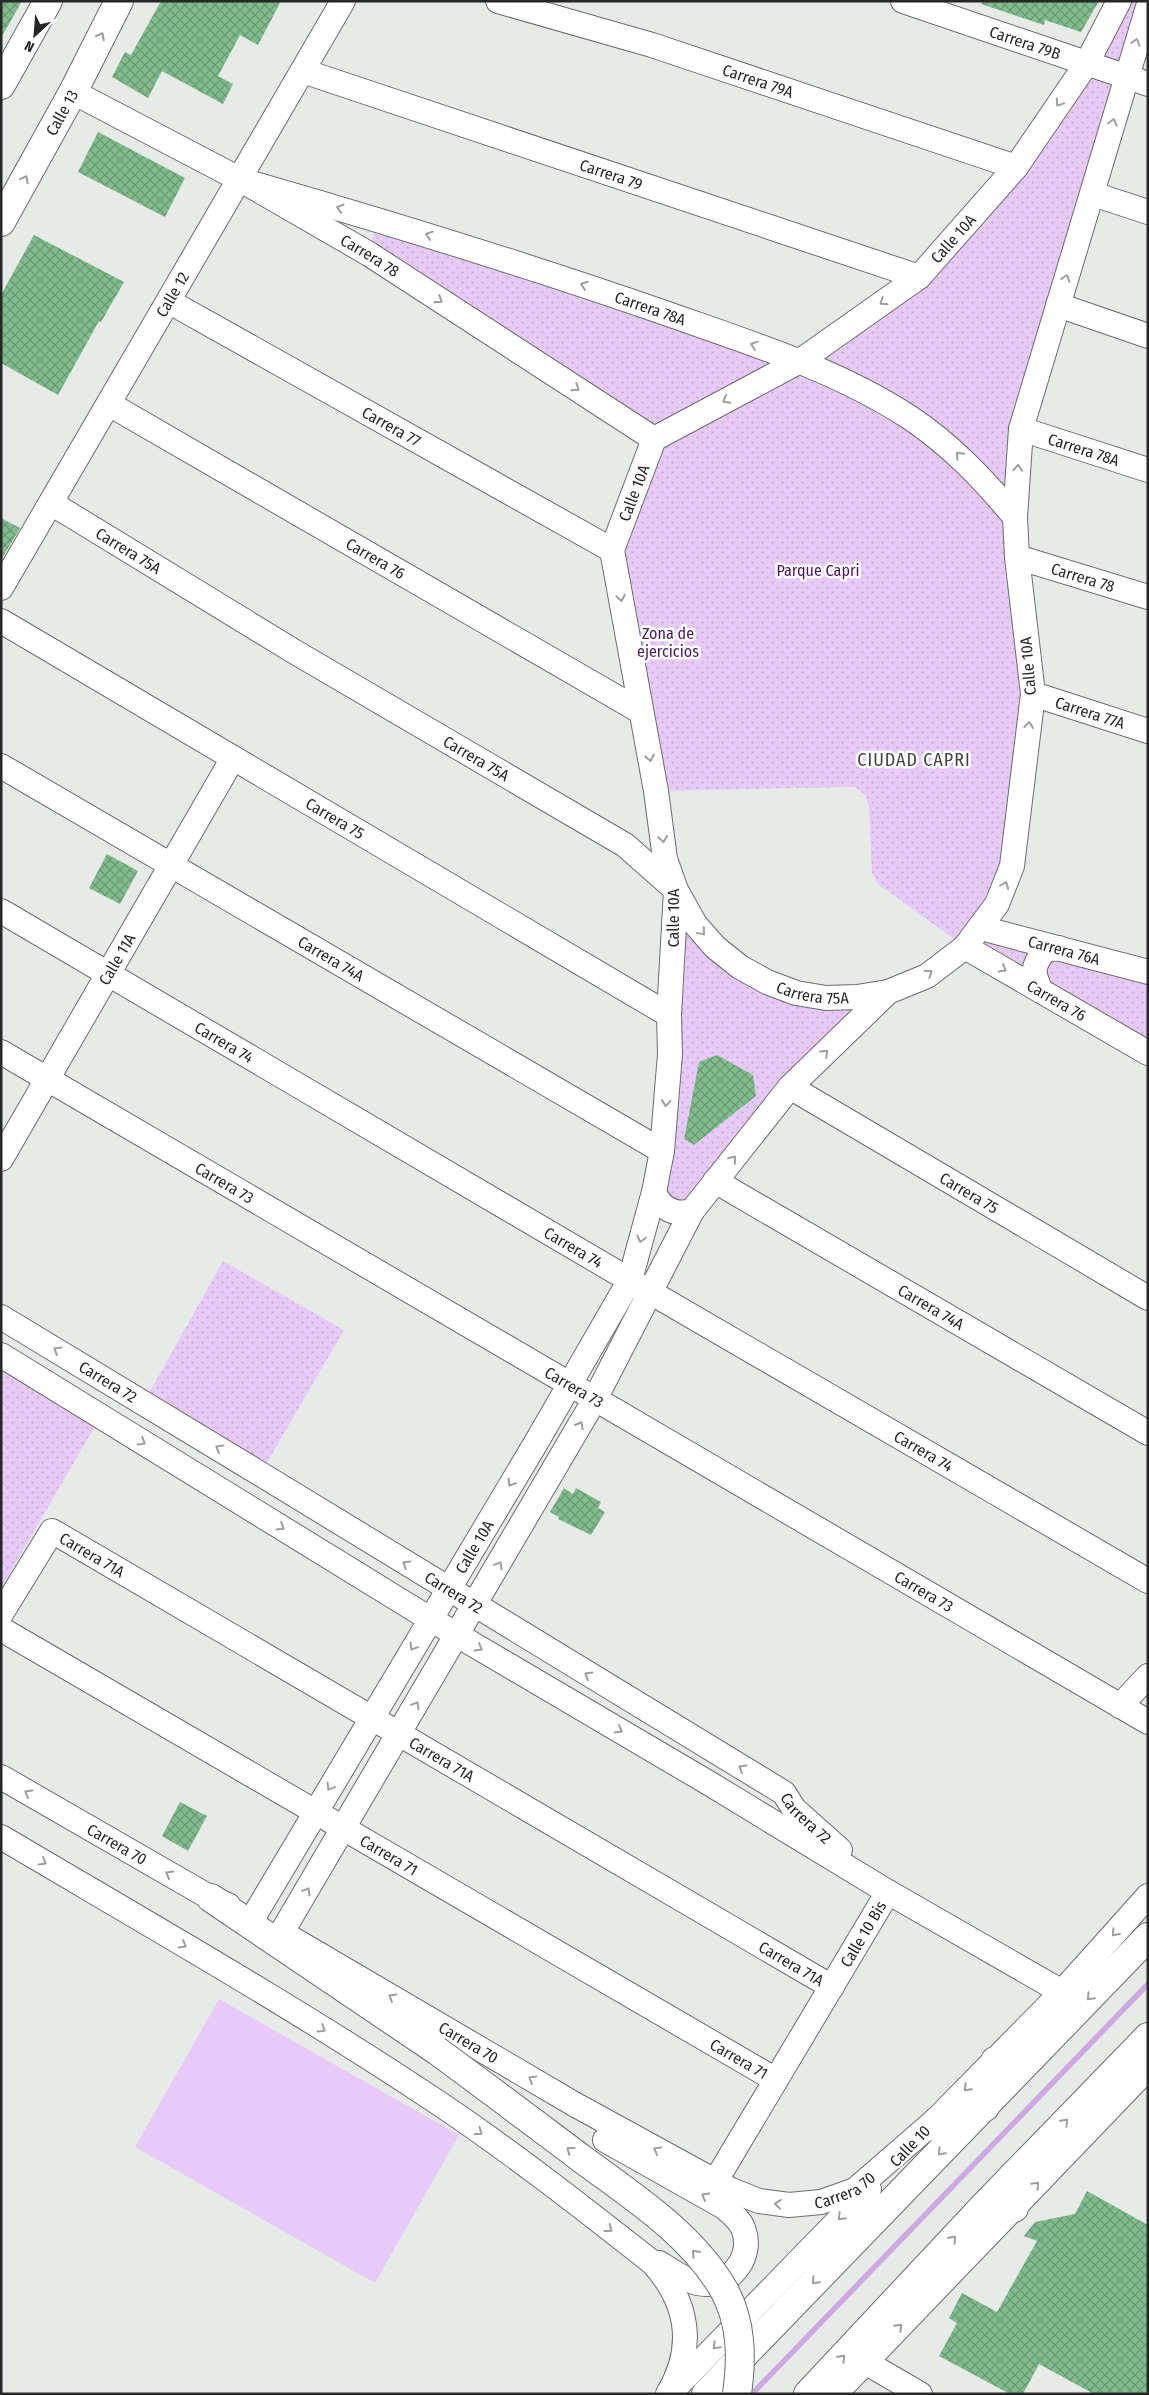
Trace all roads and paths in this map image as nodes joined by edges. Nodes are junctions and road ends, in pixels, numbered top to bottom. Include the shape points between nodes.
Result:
1 (48, 1) edge
2 (119, 1) edge
3 (343, 1) edge
4 (498, 1) edge
5 (903, 1) edge
6 (1119, 1) edge
7 (1148, 6) edge
8 (1087, 63) junction
9 (303, 71) junction
10 (1125, 77) junction
11 (1148, 84) edge
12 (1, 85) edge
13 (73, 92) junction
14 (1016, 167) junction
15 (240, 180) junction
16 (1093, 194) junction
17 (1148, 212) edge
18 (1, 222) edge
19 (919, 277) junction
20 (170, 302) junction
21 (1058, 305) junction
22 (1148, 336) edge
23 (800, 361) junction
24 (109, 404) junction
25 (1021, 430) junction
26 (654, 439) junction
27 (1148, 470) edge
28 (52, 502) junction
29 (1015, 517) junction
30 (612, 550) junction
31 (1016, 557) junction
32 (3, 581) edge
33 (1148, 597) edge
34 (1, 621) edge
35 (1033, 694) junction
36 (640, 711) junction
37 (1148, 731) edge
38 (233, 758) junction
39 (1, 766) edge
40 (171, 866) junction
41 (676, 890) junction
42 (1, 911) edge
43 (981, 928) junction
44 (966, 947) junction
45 (1059, 948) junction
46 (1148, 972) edge
47 (109, 974) junction
48 (1041, 991) junction
49 (888, 992) junction
50 (669, 1015) junction
51 (1, 1052) edge
52 (1148, 1053) edge
53 (48, 1079) junction
54 (790, 1087) junction
55 (662, 1151) junction
56 (1, 1159) edge
57 (715, 1181) junction
58 (654, 1192) junction
59 (692, 1211) junction
60 (630, 1280) junction
61 (650, 1292) junction
62 (1148, 1298) edge
63 (1, 1317) edge
64 (1, 1355) edge
65 (570, 1384) junction
66 (595, 1399) junction
67 (1148, 1433) edge
68 (1148, 1581) edge
69 (447, 1590) junction
70 (474, 1606) junction
71 (1, 1614) edge
72 (430, 1619) junction
73 (1, 1629) edge
74 (457, 1636) junction
75 (1148, 1676) edge
76 (1120, 1706) junction
77 (371, 1717) junction
78 (1148, 1722) edge
79 (399, 1734) junction
80 (1, 1777) edge
81 (315, 1812) junction
82 (343, 1828) junction
83 (1, 1837) edge
84 (888, 1892) junction
85 (1148, 1896) edge
86 (211, 1898) junction
87 (254, 1916) junction
88 (282, 1932) junction
89 (1148, 1937) edge
90 (832, 1986) junction
91 (1062, 1992) junction
92 (1148, 2037) edge
93 (1032, 2057) junction
94 (994, 2060) junction
95 (1148, 2068) edge
96 (776, 2080) junction
97 (574, 2104) junction
98 (985, 2106) junction
99 (938, 2118) junction
100 (1012, 2178) junction
101 (715, 2182) junction
102 (984, 2206) junction
103 (1014, 2208) junction
104 (638, 2251) junction
105 (865, 2362) junction
106 (669, 2394) edge
107 (706, 2394) edge
108 (737, 2394) edge
109 (808, 2394) edge
110 (835, 2394) edge
111 (920, 2394) edge

1 - 12 main road
13 -> 2 main road, Calle 13
3 - 9 street, Calle 12
4 - 14 street, Carrera 79A via 652,45
5 - 8 street, Carrera 79B
6 - 8 street, Calle 10A
10 -> 7 street, Calle 10A
8 - 10 street, Carrera 79B
8 -> 14 street, Calle 10A
9 - 15 street, Calle 12
9 - 19 street, Carrera 79
10 - 11 street, Carrera 79B
16 -> 10 street, Calle 10A
13 - 15 street, Carrera 78
18 -> 13 main road, Calle 13
14 - 19 street, Calle 10A
15 - 20 street, Calle 12
23 -> 15 street, Carrera 78A via 572,281 387,222
15 -> 26 street, Carrera 78 via 369,254
16 - 17 street
21 -> 16 street, Calle 10A
19 -> 23 street, Calle 10A
20 - 24 street, Calle 12
20 - 30 street, Carrera 77
21 - 22 street
21 - 25 street, Calle 10A
23 -> 26 street, Calle 10A
29 -> 23 street, Carrera 78A via 952,448 909,417 864,391
24 - 28 street, Calle 12
24 - 36 street, Carrera 76
25 - 27 street, Carrera 78A
29 -> 25 street, Calle 10A
26 - 30 street, Calle 10A
28 - 32 street, Calle 12
28 - 41 street, Carrera 75A via 295,652 625,845
29 - 31 street, Calle 10A
30 -> 36 street, Calle 10A
31 - 33 street, Carrera 78
31 - 35 street, Calle 10A
34 - 38 street, Carrera 75
35 - 37 street, Carrera 77A
43 -> 35 street, Calle 10A via 997,904 1012,866
36 -> 41 street, Calle 10A via 665,859
38 - 40 street, Calle 11A
38 - 50 street, Carrera 75
39 - 40 street, Carrera 74A
40 - 47 street, Calle 11A
40 - 55 street, Carrera 74A
41 -> 49 street, Carrera 75A via 695,924 715,948 766,982 796,993 826,998
41 - 50 street, Calle 10A
42 - 47 street, Carrera 74
43 - 44 street, Calle 10A
43 - 45 street, Carrera 76A
44 -> 48 street, Carrera 76
49 -> 44 street, Calle 10A via 927,976
45 - 46 street, Carrera 76A
45 - 48 street via 1045,950 1035,962 1034,977
47 - 53 street, Calle 11A
47 - 60 street, Carrera 74
48 - 52 street, Carrera 76
54 -> 49 street, Calle 10A
50 -> 55 street, Calle 10A via 670,1054
51 - 53 street, Carrera 73
53 - 56 street, Calle 11A
53 - 65 street, Carrera 73
57 -> 54 street, Calle 10A
54 - 62 street, Carrera 75
55 - 58 street, Calle 10A
57 - 59 street, Calle 10A
57 - 67 street, Carrera 74A
58 - 59 street via 661,1204 672,1212
58 -> 60 street, Calle 10A
59 - 61 street, Calle 10A
60 - 61 street, Carrera 74
60 - 65 street, Calle 10A
61 - 66 street, Calle 10A
61 - 68 street, Carrera 74
69 -> 63 street, Carrera 72 via 261,1473
64 -> 72 street, Carrera 72
65 - 66 street, Carrera 73
65 -> 69 street, Calle 10A
70 -> 66 street, Calle 10A
66 - 76 street, Carrera 73
69 - 70 street, Carrera 72
69 - 72 street, Calle 10A
70 - 74 street, Calle 10A
84 -> 70 street, Carrera 72 via 794,1809 784,1793
71 - 77 street, Carrera 71A via 52,1530
72 - 74 street, Carrera 72
72 -> 77 street, Calle 10A
73 - 81 street, Carrera 71
79 -> 74 street, Calle 10A
74 -> 84 street, Carrera 72
75 - 76 street
76 - 78 street, Carrera 73
77 - 79 street, Carrera 71A
77 -> 81 street, Calle 10A
79 - 82 street, Calle 10A
79 - 90 street, Carrera 71A
86 -> 80 street, Carrera 70
81 - 82 street, Carrera 71
81 - 87 street, Calle 10A
88 -> 82 street, Calle 10A
82 - 96 street, Carrera 71
83 -> 104 street via 272,1998 440,2104
84 - 90 street, Calle 10 Bis
84 - 91 street, Carrera 72
85 -> 91 street, Calle 10
86 - 87 street, Carrera 70
108 -> 86 main road, bridge via 740,2342 724,2291 711,2270 661,2220 436,2050
87 - 88 street, Carrera 70
97 -> 88 street, Carrera 70
89 -> 93 main road, Calle 10
90 - 96 street, Calle 10 Bis
91 - 94 street, Calle 10
100 -> 92 main road
93 - 94 main road
93 - 98 main road, Calle 10
94 - 98 main road
94 -> 99 street, Calle 10
103 -> 95 street
96 - 101 street, Calle 10 Bis
101 -> 97 street, Carrera 70
104 -> 97 street via 694,2282 708,2284 723,2280 735,2271 743,2259 746,2244 744,2230 724,2207 598,2135
98 -> 107 main road, Calle 10
99 -> 101 street, Carrera 70 via 855,2190 839,2197 806,2205 772,2204
99 -> 106 street, Calle 10
100 - 102 main road
100 - 103 main road
102 - 103 main road
109 -> 102 main road
105 -> 103 street
104 - 106 street via 666,2277 682,2312 685,2350
105 - 110 street
105 - 111 street

